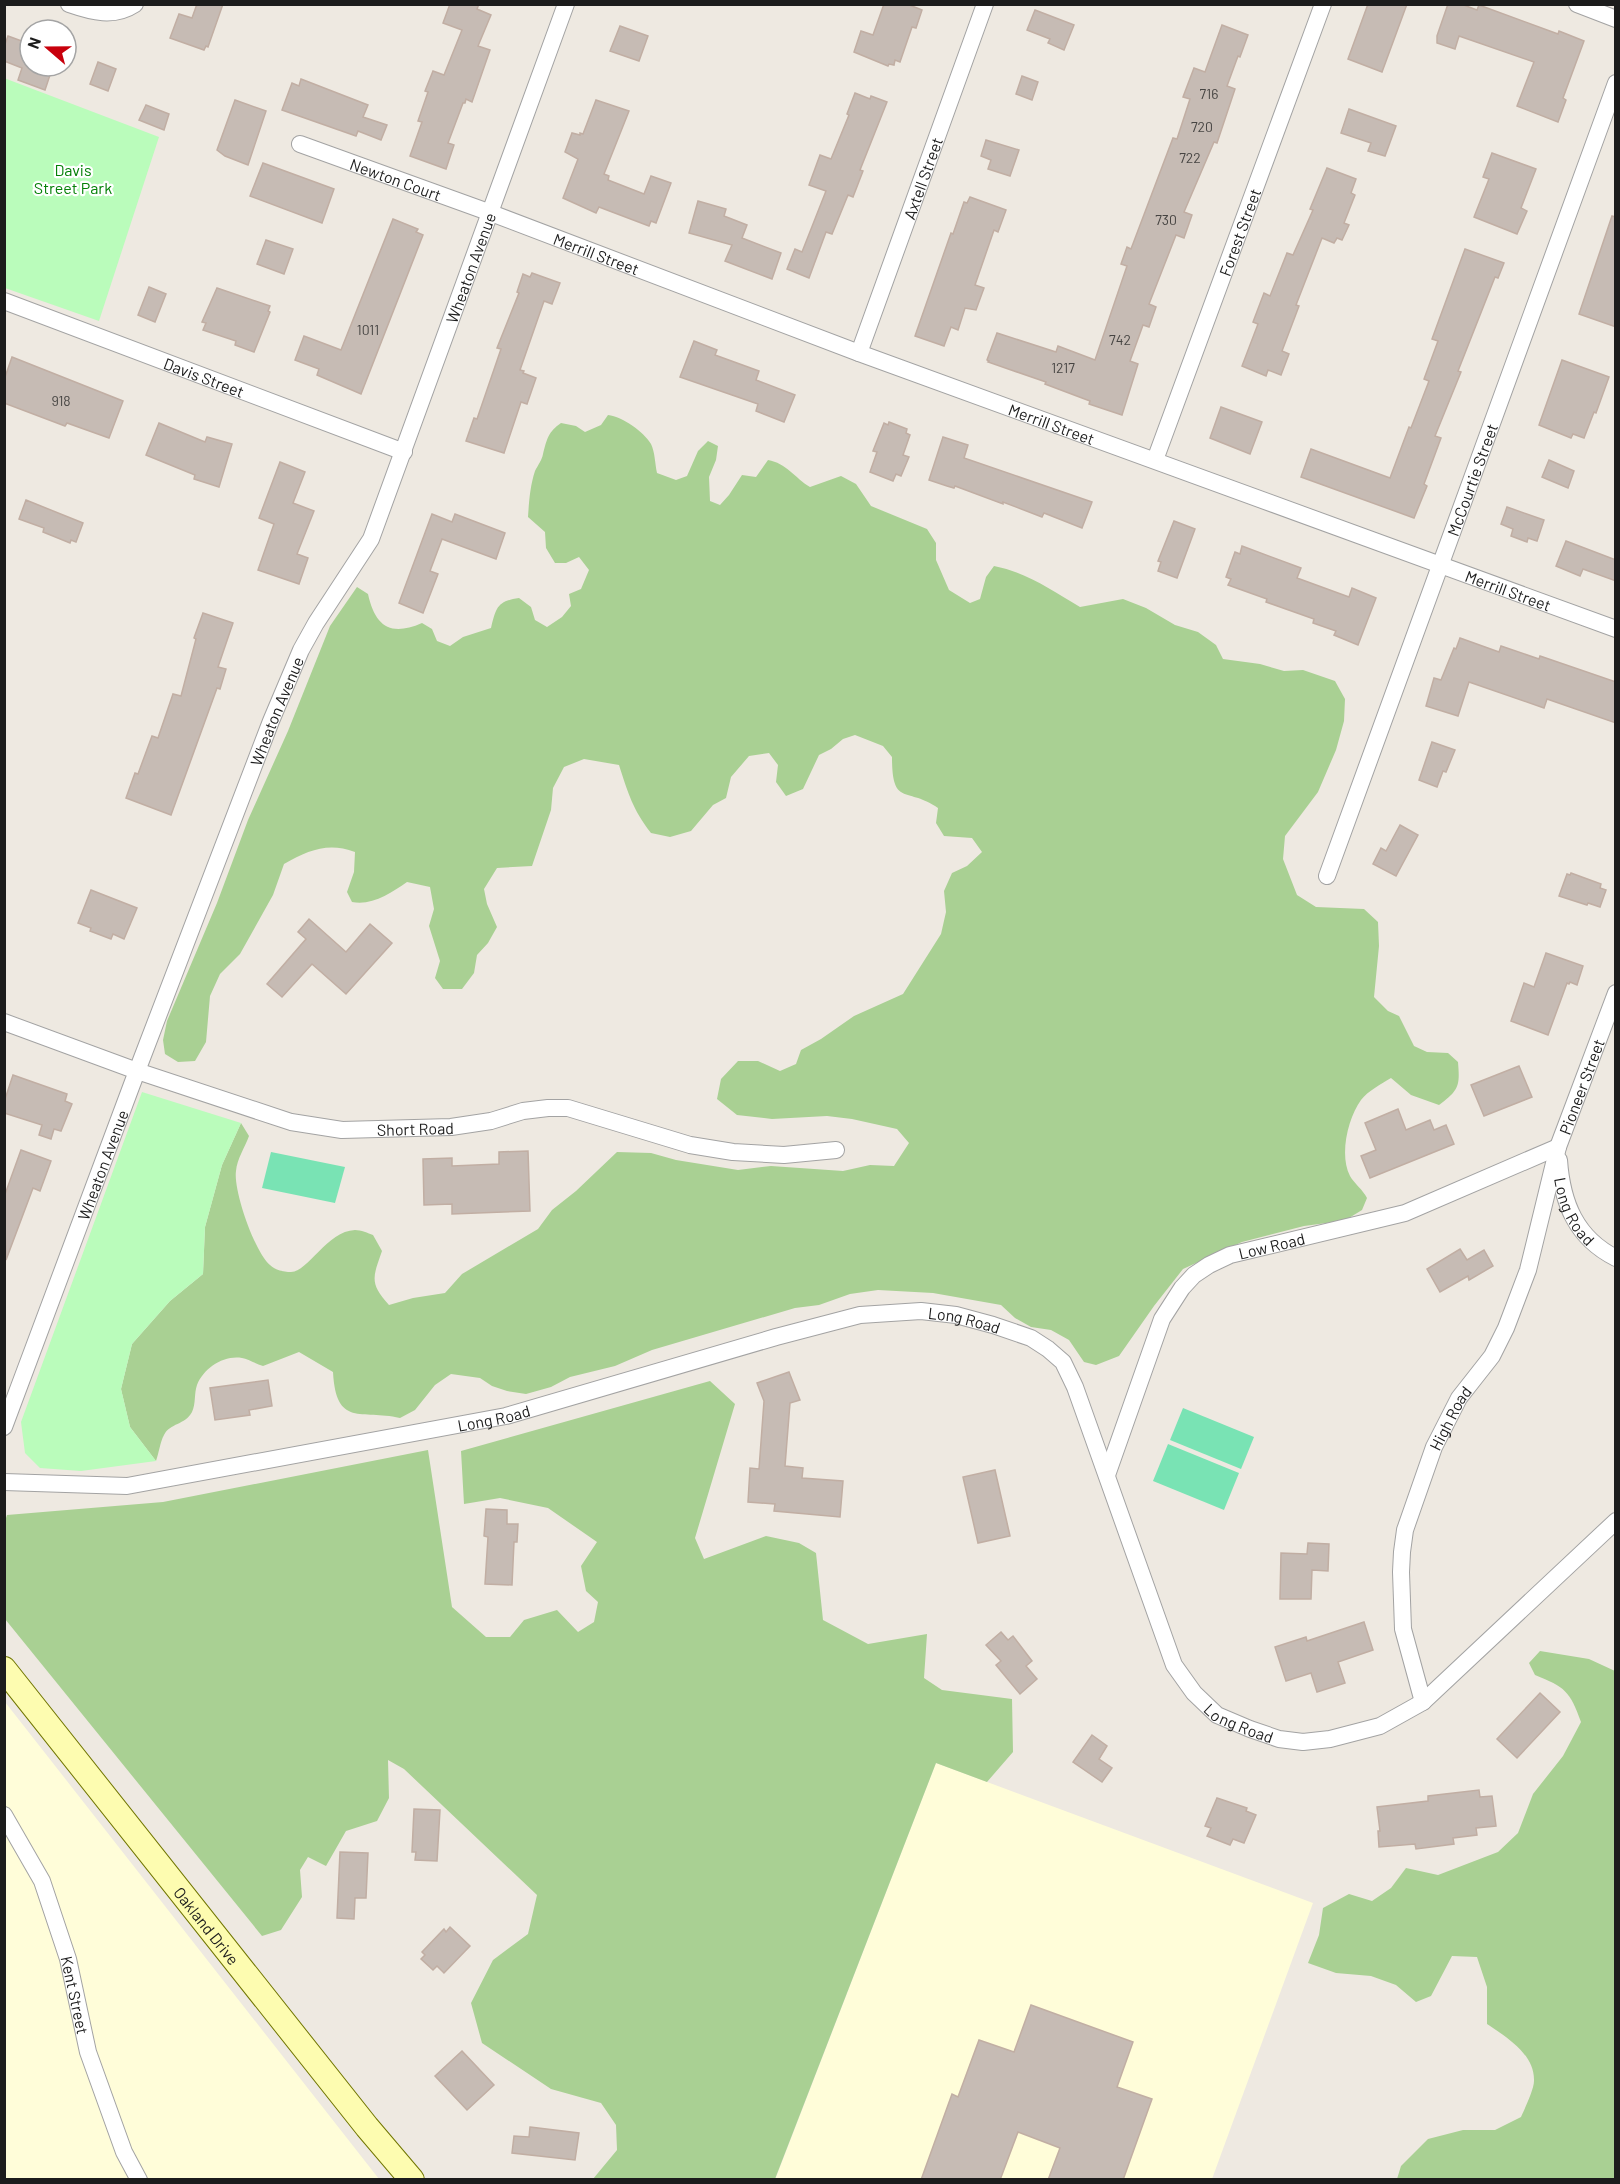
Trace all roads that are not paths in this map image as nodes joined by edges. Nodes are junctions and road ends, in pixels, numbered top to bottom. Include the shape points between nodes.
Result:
1 (69, 4) edge
2 (566, 4) edge
3 (985, 4) edge
4 (1323, 4) edge
5 (1576, 4) edge
6 (133, 6) edge
7 (1616, 19) edge
8 (1616, 83) edge
9 (300, 144) dead end
10 (491, 213) junction
11 (4, 301) edge
12 (859, 353) junction
13 (404, 452) junction
14 (1155, 460) junction
15 (1439, 565) junction
16 (1616, 629) edge
17 (1327, 876) dead end
18 (1616, 993) edge
19 (4, 1022) edge
20 (137, 1071) junction
21 (1558, 1147) junction
22 (836, 1149) dead end
23 (1616, 1258) edge
24 (4, 1427) edge
25 (1107, 1475) junction
26 (4, 1482) edge
27 (1616, 1521) edge
28 (4, 1669) edge
29 (1423, 1702) junction
30 (4, 1815) edge
31 (139, 2180) edge
32 (412, 2180) edge

1 - 6 street via 115,14
2 - 10 street, Wheaton Avenue
3 - 12 street, Axtell Street
4 - 14 street, Forest Street
5 - 7 street
8 - 15 street, McCourtie Street
9 - 10 street, Newton Court
10 - 12 street, Merrill Street
10 - 13 street, Wheaton Avenue
11 - 13 street, Davis Street
12 - 14 street, Merrill Street
13 - 20 street, Wheaton Avenue via 371,539 316,623 275,711
14 - 15 street, Merrill Street
15 - 16 street, Merrill Street
15 - 17 street, McCourtie Street
18 - 21 street, Pioneer Street
19 - 20 street, Short Road
20 - 22 street, Short Road via 291,1122 342,1130 452,1127 523,1111 568,1108 690,1145 733,1152 784,1155
20 - 24 street, Wheaton Avenue
21 - 23 street, Long Road via 1560,1176 1572,1215 1587,1239
21 - 25 street, Low Road via 1405,1213 1230,1255 1194,1275 1162,1319
21 - 29 street, High Road via 1528,1270 1506,1328 1492,1356 1459,1398 1434,1447 1406,1530 1401,1572 1403,1629
25 - 26 street, Long Road via 1076,1387 1063,1362 1031,1338 956,1315 921,1311 860,1316 797,1331 506,1416 127,1486
25 - 29 street, Long Road via 1174,1665 1194,1693 1217,1714 1279,1739 1303,1742 1380,1726
27 - 29 street, Long Road
28 - 32 main road, Oakland Drive
30 - 31 street, Kent Street via 42,1881 68,1959 88,2052 124,2152

